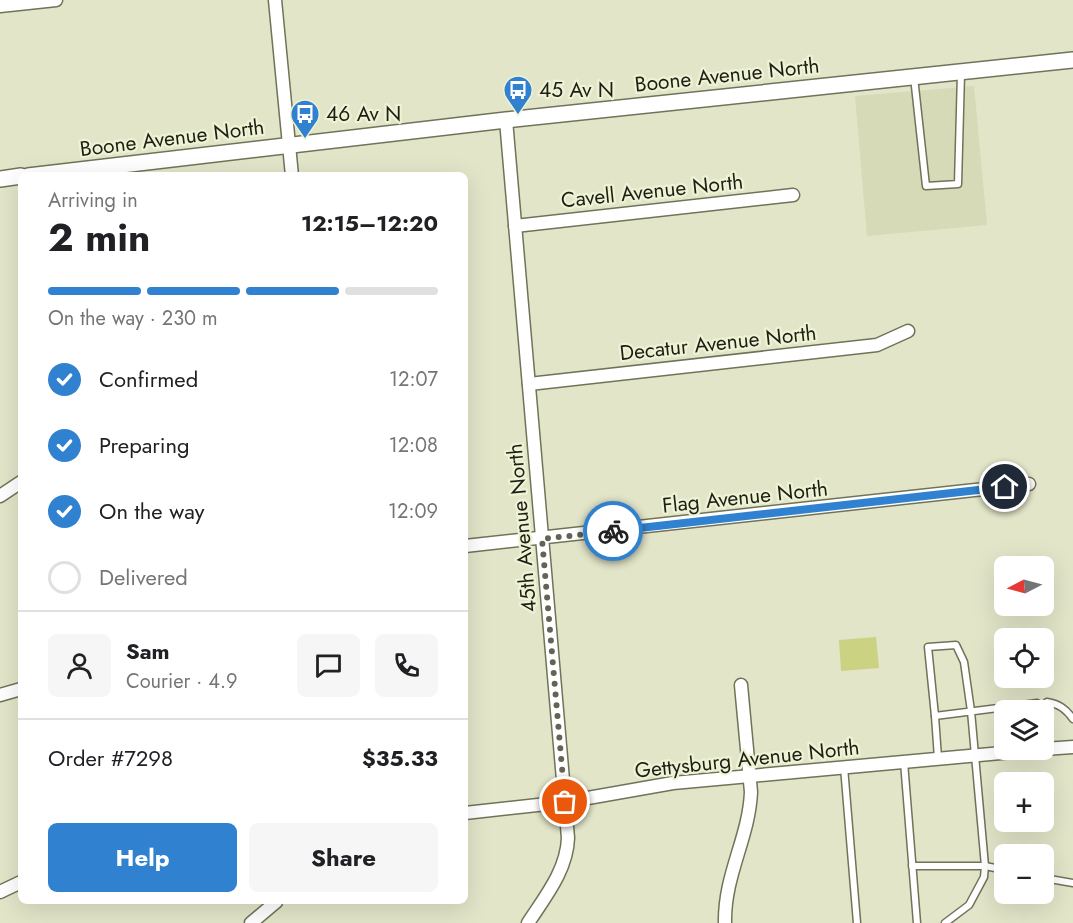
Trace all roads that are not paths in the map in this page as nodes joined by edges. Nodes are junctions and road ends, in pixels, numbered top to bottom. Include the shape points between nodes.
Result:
1 (56, 0) edge
2 (275, 0) edge
3 (0, 6) edge
4 (1073, 60) edge
5 (962, 72) junction
6 (914, 77) junction
7 (506, 120) junction
8 (289, 145) junction
9 (62, 172) edge
10 (292, 172) edge
11 (18, 176) edge
12 (0, 179) edge
13 (793, 195) dead end
14 (516, 226) junction
15 (908, 331) dead end
16 (529, 384) junction
17 (18, 484) edge
18 (1029, 484) dead end
19 (0, 496) edge
20 (542, 539) junction
21 (468, 546) edge
22 (741, 685) dead end
23 (18, 690) edge
24 (0, 696) edge
25 (1054, 704) edge
26 (994, 708) edge
27 (971, 711) junction
28 (935, 716) junction
29 (1073, 719) edge
30 (1073, 747) edge
31 (1054, 748) edge
32 (994, 753) edge
33 (975, 755) junction
34 (938, 759) junction
35 (904, 762) junction
36 (844, 766) junction
37 (749, 776) junction
38 (565, 802) junction
39 (468, 813) edge
40 (985, 866) junction
41 (912, 867) junction
42 (994, 868) edge
43 (1054, 880) edge
44 (18, 883) edge
45 (1073, 883) edge
46 (0, 892) edge
47 (274, 904) edge
48 (251, 923) edge
49 (528, 923) edge
50 (724, 923) edge
51 (857, 923) edge
52 (917, 923) edge
53 (945, 923) edge

1 - 3 street
2 - 8 street
4 - 5 street, Boone Avenue North
5 - 6 street, Boone Avenue North
5 - 6 lane via 958,184 926,186
6 - 7 street, Boone Avenue North
7 - 8 street, Boone Avenue North
7 - 14 street, 45th Avenue North
8 - 9 street, Boone Avenue North
8 - 10 street
11 - 12 street
13 - 14 street, Cavell Avenue North
14 - 16 street, 45th Avenue North
15 - 16 street, Decatur Avenue North via 877,345
16 - 20 street, 45th Avenue North
17 - 19 street
18 - 20 street, Flag Avenue North
20 - 21 street, Flag Avenue North
20 - 38 street, 45th Avenue North
22 - 37 street
23 - 24 street
25 - 29 lane
26 - 27 lane
27 - 28 lane
27 - 28 lane via 964,662 956,645 928,647
27 - 33 lane
28 - 34 lane
30 - 31 street
32 - 33 street, Gettysburg Avenue North
33 - 34 street, Gettysburg Avenue North
33 - 40 lane
34 - 35 street, Gettysburg Avenue North
35 - 36 street, Gettysburg Avenue North
35 - 41 lane
36 - 37 street, Gettysburg Avenue North
36 - 51 lane
37 - 38 street, Gettysburg Avenue North via 673,783
37 - 50 street via 750,806 728,882
38 - 39 street, Gettysburg Avenue North
38 - 49 street, 45th Avenue North via 568,852
40 - 41 lane
40 - 42 lane
40 - 53 lane via 984,877 969,905
41 - 52 lane
43 - 45 lane
44 - 46 street
47 - 48 street

